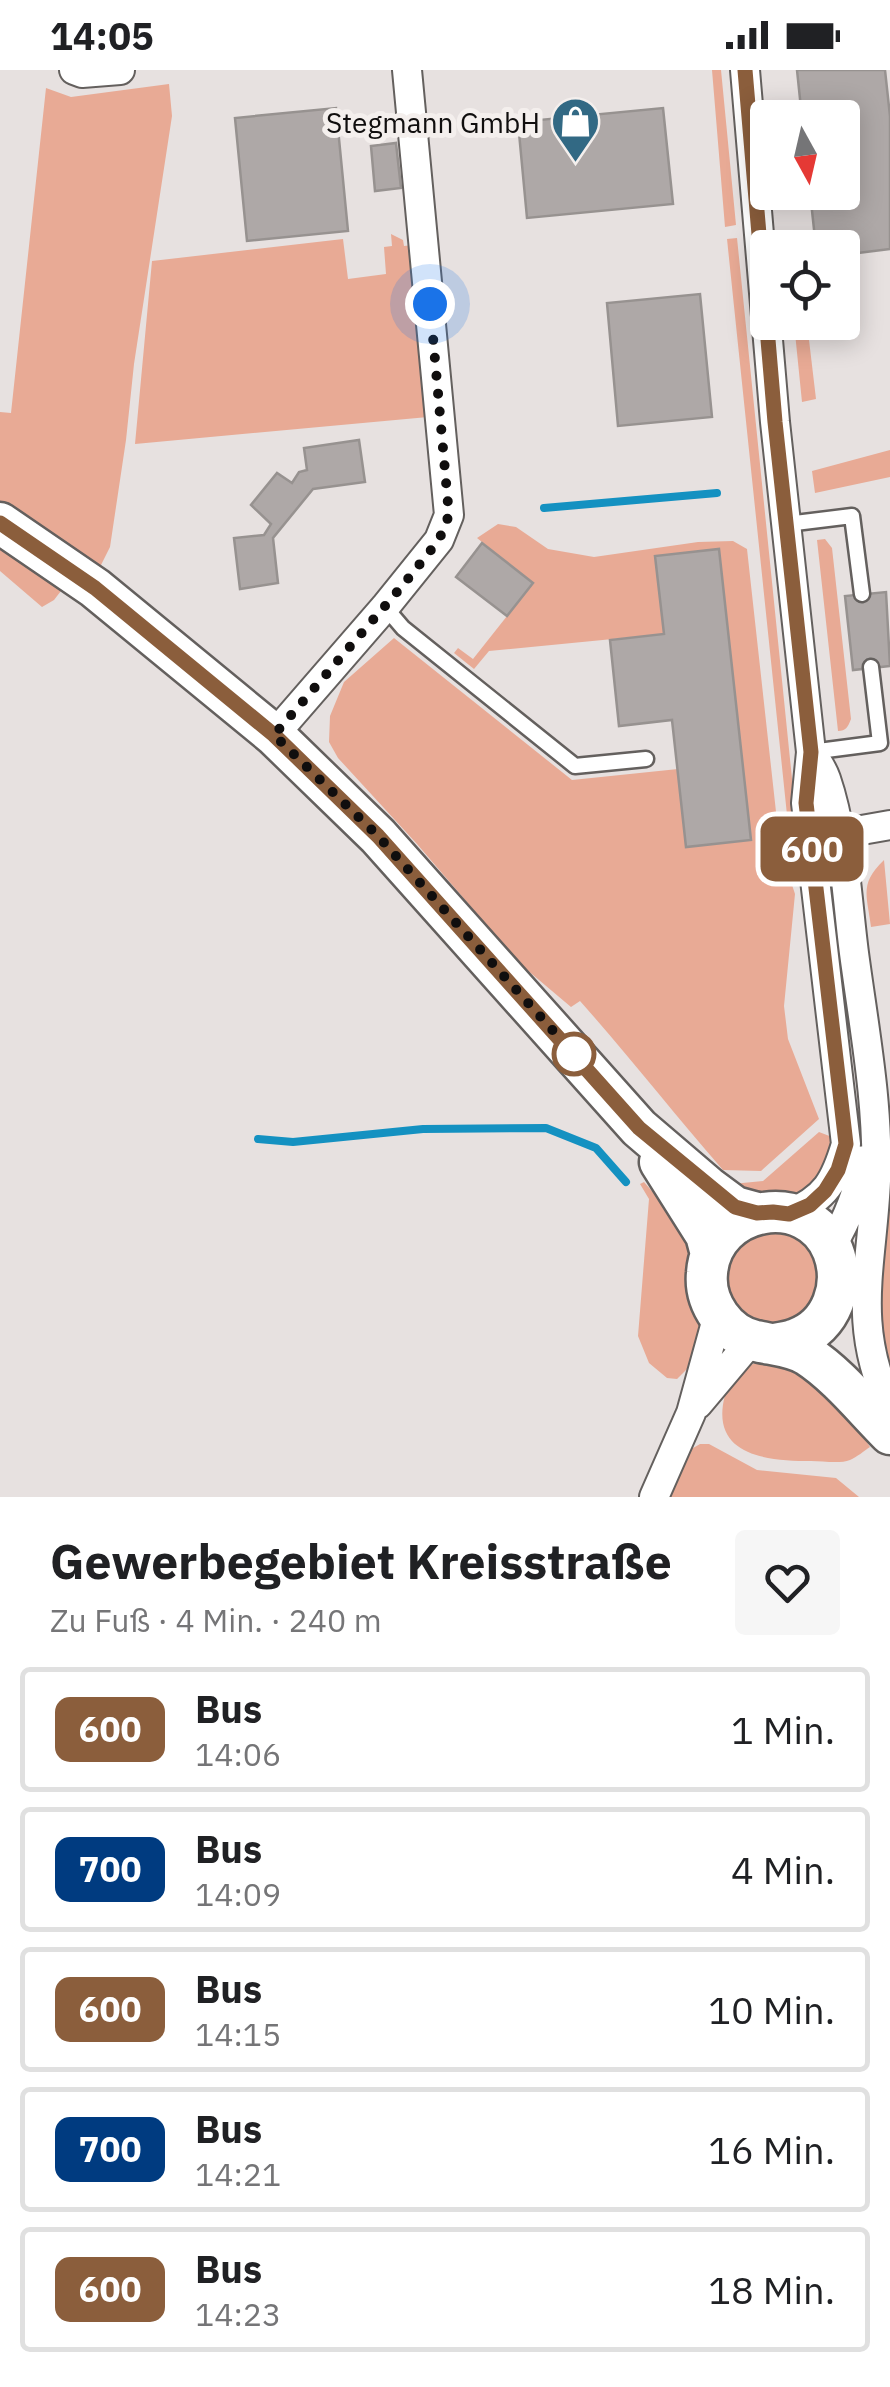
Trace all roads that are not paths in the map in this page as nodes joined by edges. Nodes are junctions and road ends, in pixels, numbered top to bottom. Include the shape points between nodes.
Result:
1 (74, 70) edge
2 (120, 70) edge
3 (407, 70) edge
4 (744, 70) edge
5 (0, 523) edge
6 (787, 524) junction
7 (862, 594) dead end
8 (385, 608) junction
9 (871, 668) dead end
10 (274, 735) junction
11 (811, 752) junction
12 (646, 759) dead end
13 (890, 826) edge
14 (825, 837) junction
15 (873, 1110) junction
16 (639, 1128) junction
17 (773, 1213) junction
18 (831, 1247) junction
19 (711, 1254) junction
20 (830, 1311) junction
21 (718, 1315) junction
22 (763, 1342) junction
23 (890, 1406) edge
24 (691, 1413) junction
25 (890, 1430) edge
26 (654, 1497) edge

1 - 2 street
3 - 8 street via 449,515 439,540
4 - 6 street
5 - 10 street via 95,588
6 - 7 lane via 852,516
6 - 11 street
8 - 10 street
8 - 12 lane via 575,766
9 - 11 lane via 880,743
10 - 16 street via 378,836
11 - 14 street via 826,777
13 - 14 street
14 - 15 street
14 - 17 street via 818,914 846,1144 825,1191 810,1205
15 - 18 street via 860,1180
15 - 23 street via 876,1183 865,1298 872,1361
16 - 17 street via 735,1207
16 - 19 street via 706,1235
17 - 18 street via 806,1220
17 - 19 street via 738,1222
18 - 20 street via 838,1290
19 - 21 street via 706,1274
20 - 22 street via 796,1340
20 - 25 street via 832,1332 854,1378
21 - 22 street via 732,1331
21 - 24 street
22 - 24 street
22 - 25 street via 803,1352 822,1365
24 - 26 street

